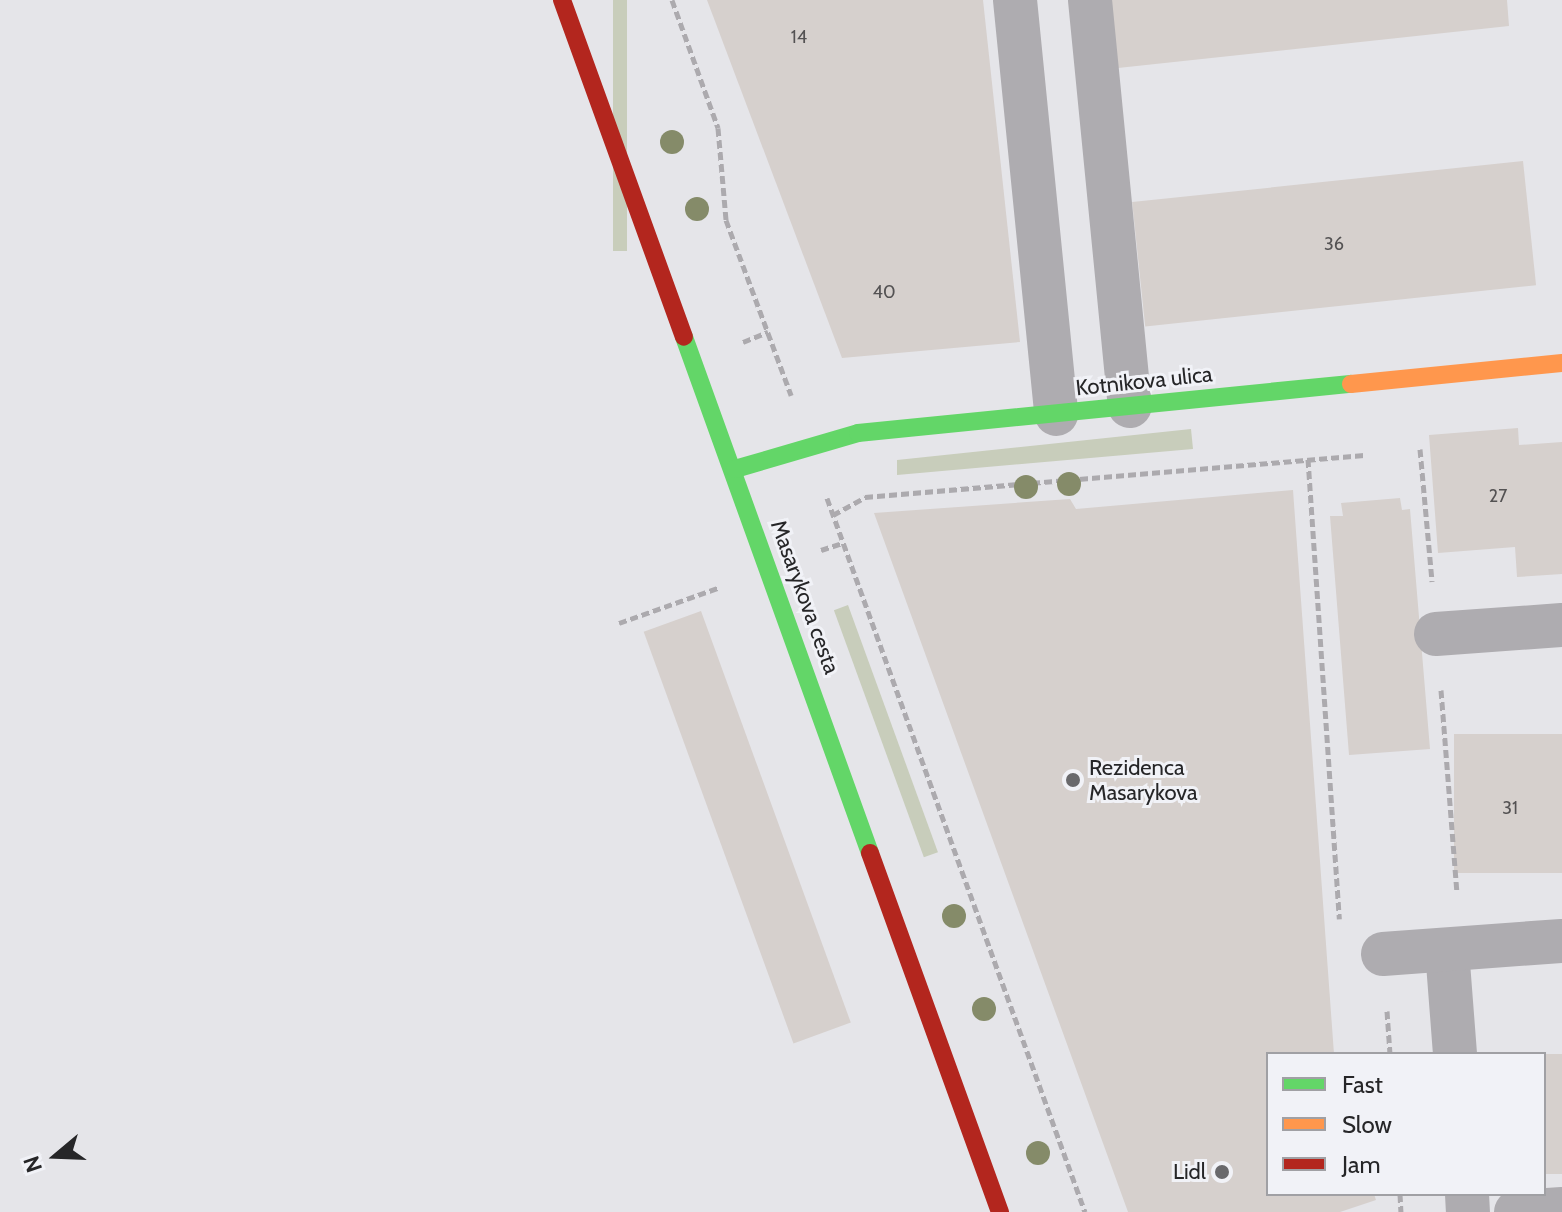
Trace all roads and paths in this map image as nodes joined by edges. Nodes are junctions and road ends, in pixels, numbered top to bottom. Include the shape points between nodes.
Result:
1 (562, 0) edge
2 (672, 0) edge
3 (1015, 0) edge
4 (1090, 0) edge
5 (1562, 363) edge
6 (794, 405) dead end
7 (1130, 406) junction
8 (1056, 414) junction
9 (1420, 449) dead end
10 (1364, 455) dead end
11 (1308, 459) junction
12 (735, 469) junction
13 (823, 487) dead end
14 (833, 515) junction
15 (707, 592) dead end
16 (619, 623) dead end
17 (1562, 625) edge
18 (1436, 634) junction
19 (1562, 941) edge
20 (1454, 949) junction
21 (1383, 954) joint
22 (1455, 1052) edge
23 (1562, 1209) edge
24 (1000, 1212) edge
25 (1085, 1212) edge
26 (1516, 1212) edge

1 - 12 main road, Masarykova cesta
2 - 6 path via 718,128 726,220
3 - 8 street
4 - 7 street
5 - 7 main road, Kotnikova ulica
7 - 8 main road, Kotnikova ulica
8 - 12 main road, Kotnikova ulica via 858,433
9 - 18 path
10 - 11 path
11 - 14 path via 865,497
11 - 21 path via 1341,958
12 - 24 main road, Masarykova cesta
13 - 14 path
14 - 25 path
15 - 16 path
17 - 18 street
18 - 20 path
19 - 20 street
20 - 21 street
20 - 22 street
23 - 26 street

